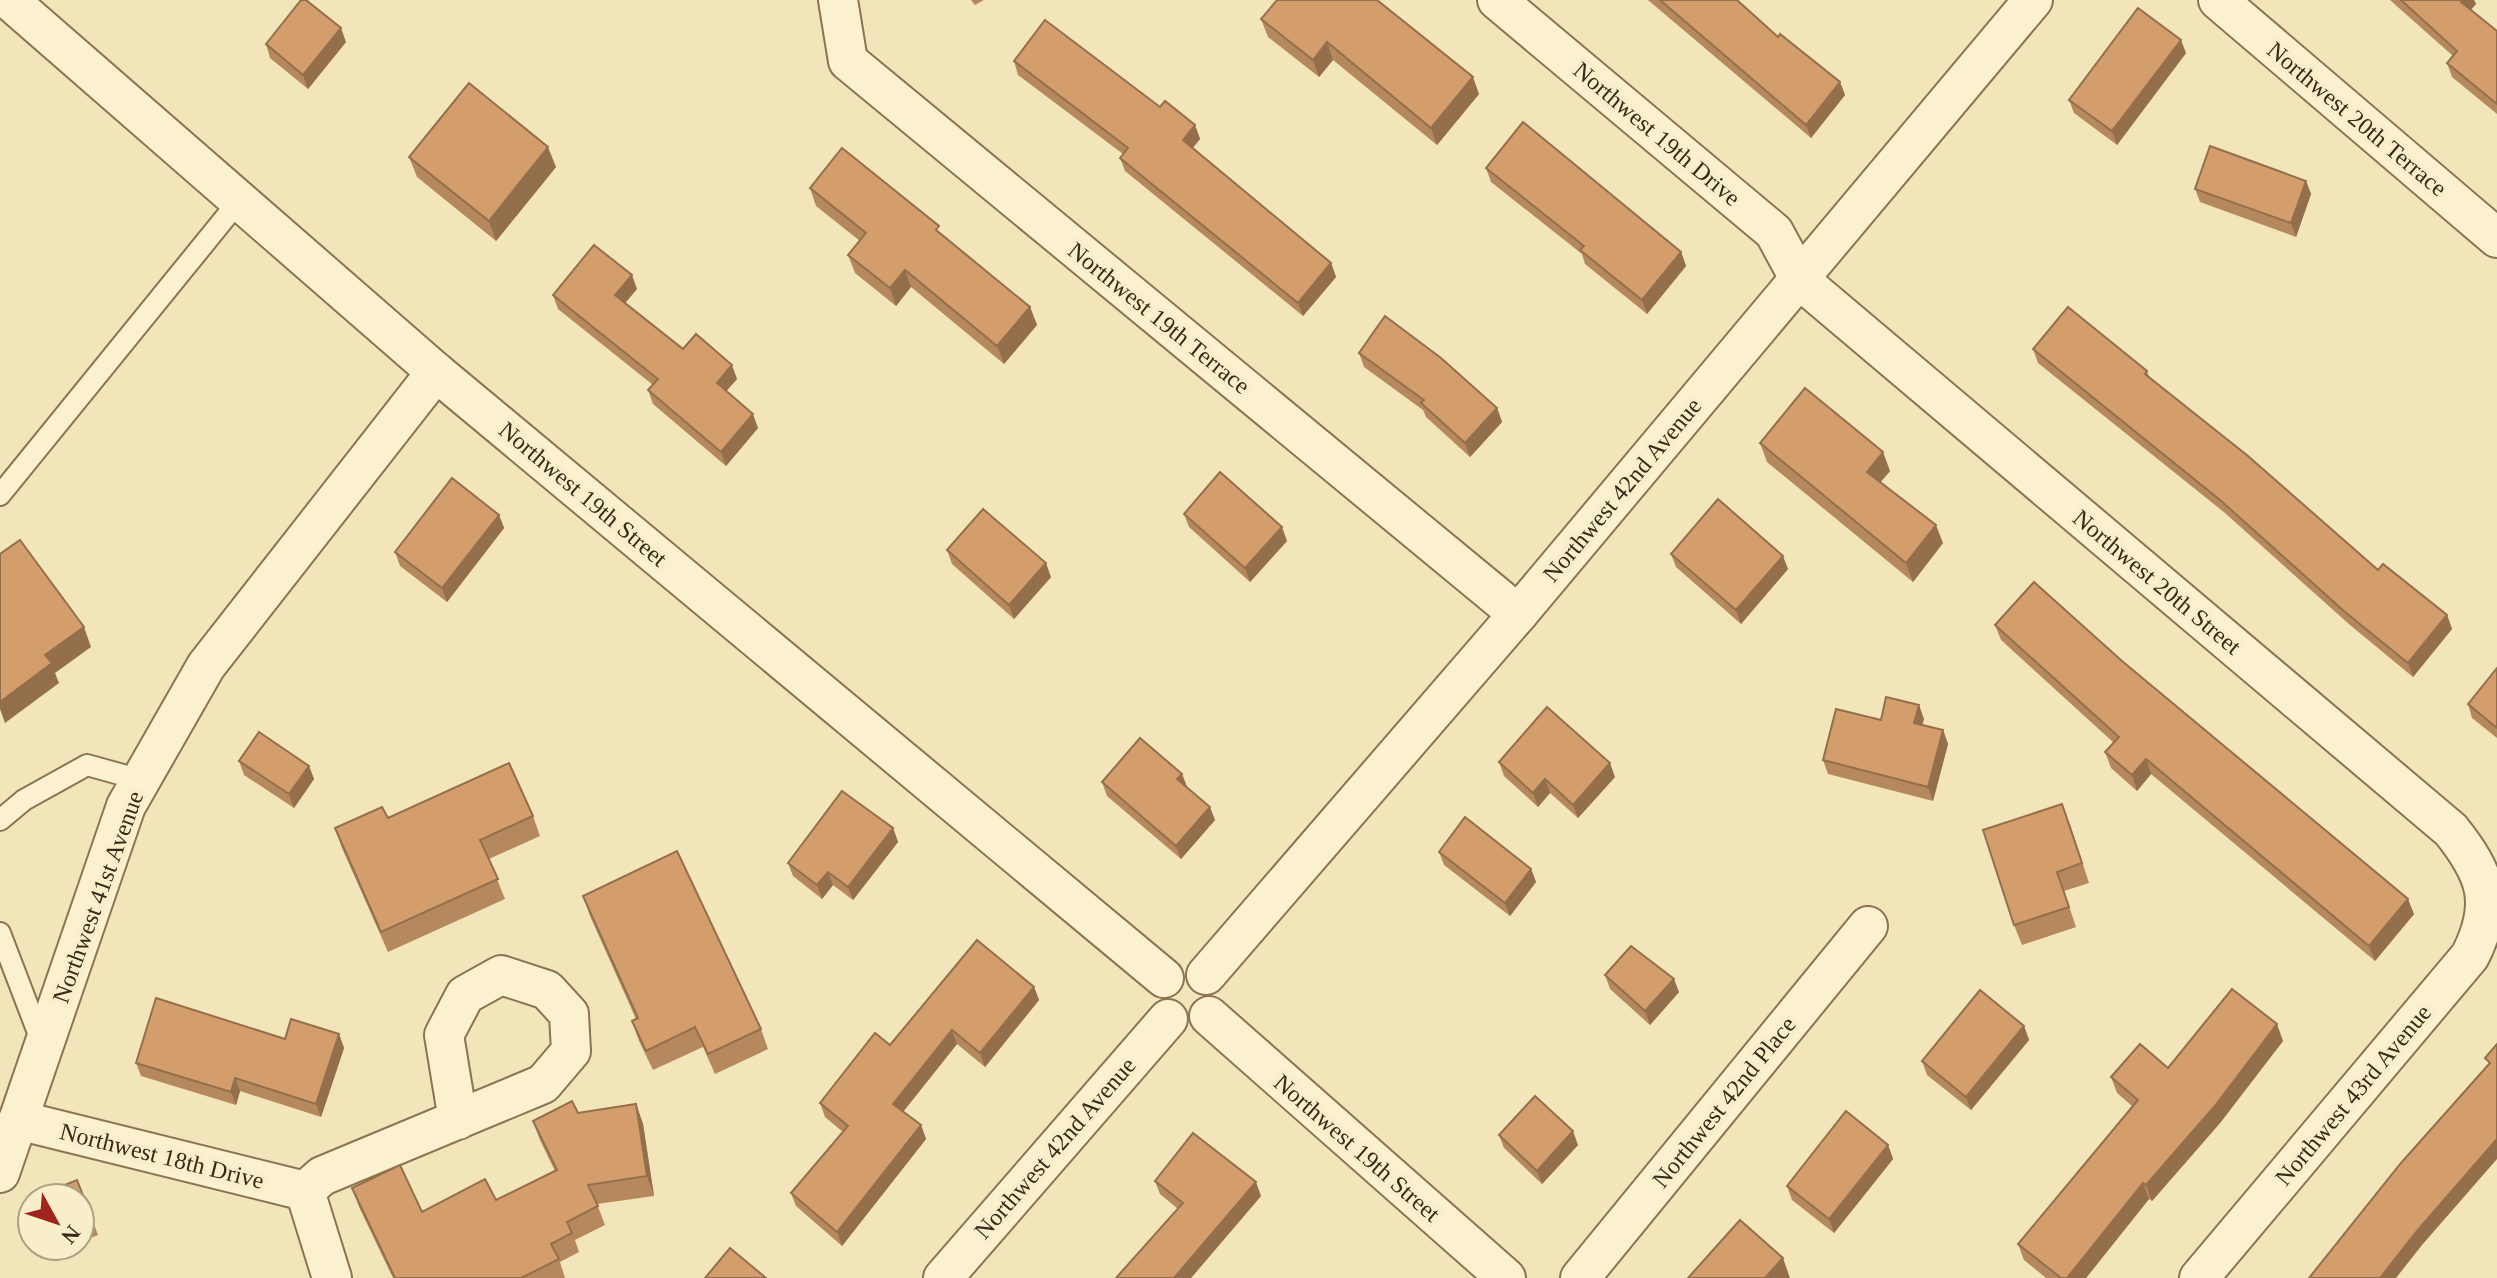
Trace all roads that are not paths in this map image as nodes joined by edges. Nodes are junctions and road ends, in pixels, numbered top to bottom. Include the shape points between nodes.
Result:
1 (9, 0) edge
2 (838, 0) edge
3 (1497, 0) edge
4 (2033, 0) edge
5 (2218, 0) edge
6 (238, 202) junction
7 (2497, 238) edge
8 (1800, 280) junction
9 (436, 372) junction
10 (0, 495) edge
11 (1518, 614) junction
12 (141, 780) junction
13 (0, 820) edge
14 (2488, 902) joint
15 (1868, 926) dead end
16 (0, 933) edge
17 (1206, 975) junction
18 (1164, 978) junction
19 (1209, 1016) junction
20 (1168, 1019) junction
21 (44, 1047) junction
22 (18, 1120) junction
23 (458, 1120) dead end
24 (0, 1173) edge
25 (305, 1191) junction
26 (332, 1278) edge
27 (943, 1278) edge
28 (1506, 1278) edge
29 (1580, 1278) edge
30 (2199, 1278) edge

1 - 6 street, Northwest 19th Street
2 - 11 street, Northwest 19th Terrace via 848,61
3 - 8 street, Northwest 19th Drive via 1774,232
4 - 8 street, Northwest 42nd Avenue
5 - 7 street, Northwest 20th Terrace
6 - 9 street, Northwest 19th Street
6 - 10 lane
8 - 11 street, Northwest 42nd Avenue
8 - 14 street, Northwest 20th Street via 2451,830 2476,862
9 - 12 street, Northwest 41st Avenue via 206,666
9 - 18 street, Northwest 19th Street
11 - 17 street, Northwest 42nd Avenue
12 - 13 lane via 87,765 24,800
12 - 21 street, Northwest 41st Avenue via 126,806
14 - 30 street, Northwest 43rd Avenue via 2483,932 2470,956
15 - 29 street, Northwest 42nd Place
16 - 21 lane
17 - 18 street via 1185,968
17 - 19 street via 1217,995
18 - 20 street via 1158,999
19 - 20 street via 1189,1026
19 - 28 street, Northwest 19th Street
20 - 27 street, Northwest 42nd Avenue
21 - 22 street, Northwest 41st Avenue
22 - 24 street, Northwest 41st Avenue
22 - 25 street, Northwest 18th Drive
23 - 25 street via 322,1176
25 - 26 street

